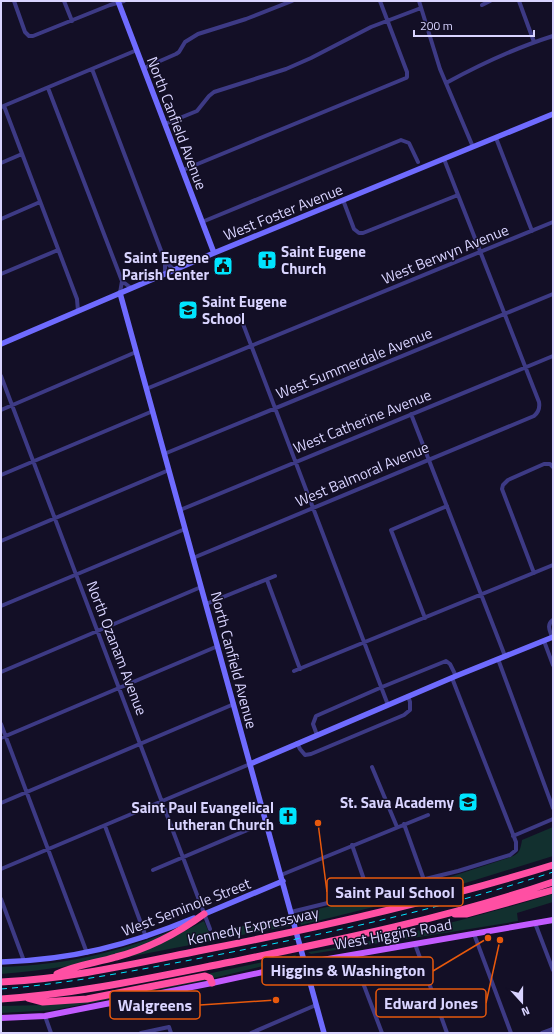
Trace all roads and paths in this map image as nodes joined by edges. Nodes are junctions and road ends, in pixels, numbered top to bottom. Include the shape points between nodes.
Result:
1 (14, 1) edge
2 (64, 1) edge
3 (120, 1) edge
4 (292, 1) edge
5 (380, 1) edge
6 (419, 1) edge
7 (490, 1) edge
8 (519, 1) edge
9 (482, 5) dead end
10 (421, 8) junction
11 (387, 20) junction
12 (72, 21) junction
13 (553, 36) edge
14 (534, 42) junction
15 (137, 50) junction
16 (144, 68) junction
17 (92, 69) junction
18 (446, 83) junction
19 (48, 88) junction
20 (3, 107) edge
21 (553, 114) edge
22 (165, 124) junction
23 (496, 138) junction
24 (473, 147) junction
25 (22, 154) junction
26 (444, 159) junction
27 (418, 162) dead end
28 (1, 163) edge
29 (183, 170) junction
30 (458, 195) junction
31 (343, 200) junction
32 (40, 202) junction
33 (1, 219) edge
34 (202, 222) junction
35 (553, 222) edge
36 (532, 231) junction
37 (58, 250) junction
38 (480, 252) junction
39 (214, 253) junction
40 (165, 261) junction
41 (174, 270) junction
42 (1, 274) edge
43 (165, 274) junction
44 (122, 281) junction
45 (131, 288) junction
46 (120, 293) junction
47 (553, 294) edge
48 (81, 310) junction
49 (504, 314) junction
50 (240, 316) dead end
51 (1, 344) edge
52 (252, 346) junction
53 (136, 352) junction
54 (553, 356) edge
55 (525, 367) junction
56 (1, 376) edge
57 (146, 389) junction
58 (12, 405) junction
59 (275, 408) junction
60 (1, 410) edge
61 (153, 411) junction
62 (411, 414) junction
63 (164, 454) junction
64 (429, 459) junction
65 (296, 461) junction
66 (33, 462) junction
67 (552, 466) edge
68 (169, 470) junction
69 (1, 475) edge
70 (447, 506) junction
71 (313, 508) junction
72 (180, 510) junction
73 (55, 518) junction
74 (185, 529) junction
75 (1, 541) edge
76 (193, 558) junction
77 (553, 565) edge
78 (534, 573) junction
79 (76, 575) junction
80 (275, 576) dead end
81 (267, 580) junction
82 (201, 587) junction
83 (482, 594) junction
84 (206, 604) junction
85 (1, 606) edge
86 (425, 618) junction
87 (553, 620) edge
88 (98, 631) junction
89 (552, 637) edge
90 (544, 641) junction
91 (364, 642) junction
92 (218, 646) junction
93 (505, 656) junction
94 (498, 659) junction
95 (553, 665) edge
96 (300, 669) junction
97 (294, 671) dead end
98 (1, 672) edge
99 (454, 677) junction
100 (119, 687) junction
101 (382, 687) junction
102 (408, 696) junction
103 (234, 704) junction
104 (388, 705) junction
105 (1, 724) edge
106 (317, 735) junction
107 (3, 737) edge
108 (297, 743) junction
109 (140, 744) junction
110 (250, 764) junction
111 (372, 767) dead end
112 (27, 792) junction
113 (162, 801) junction
114 (1, 803) edge
115 (553, 808) edge
116 (428, 815) dead end
117 (553, 820) edge
118 (266, 822) junction
119 (404, 824) junction
120 (105, 826) junction
121 (397, 827) junction
122 (513, 836) junction
123 (352, 845) junction
124 (48, 849) junction
125 (183, 857) junction
126 (553, 864) edge
127 (1, 869) edge
128 (152, 870) dead end
129 (282, 878) junction
130 (424, 880) junction
131 (553, 882) edge
132 (553, 890) edge
133 (369, 894) junction
134 (1, 899) edge
135 (291, 912) junction
136 (204, 914) junction
137 (445, 915) junction
138 (553, 920) edge
139 (536, 923) junction
140 (210, 929) dead end
141 (474, 934) junction
142 (146, 937) junction
143 (415, 944) junction
144 (87, 953) junction
145 (352, 954) junction
146 (24, 961) junction
147 (1, 962) edge
148 (305, 963) junction
149 (553, 970) edge
150 (50, 978) junction
151 (1, 982) edge
152 (212, 983) junction
153 (24, 997) junction
154 (1, 999) edge
155 (316, 1005) junction
156 (45, 1016) junction
157 (1, 1018) edge
158 (553, 1029) edge
159 (51, 1033) edge
160 (141, 1033) edge
161 (171, 1033) edge
162 (251, 1033) edge
163 (324, 1033) edge
164 (382, 1033) edge
165 (447, 1033) edge
166 (512, 1033) edge
167 (542, 1033) edge

1 - 12 street via 25,32 29,36 37,36
2 - 12 street
3 - 12 street
3 - 15 street, North Canfield Avenue
4 - 16 street via 246,20 198,34 185,42 180,52
5 - 11 street
6 - 10 street
7 - 9 street
8 - 14 street
10 - 11 street
10 - 18 street
11 - 22 street via 286,69 214,92 197,111
11 - 29 street via 407,77
13 - 14 street
14 - 18 street via 481,64
15 - 16 street, North Canfield Avenue
15 - 17 street
16 - 22 street, North Canfield Avenue
17 - 19 street
17 - 40 street
18 - 24 street
19 - 20 street
19 - 44 street
20 - 25 street
21 - 23 street, West Foster Avenue
22 - 29 street, North Canfield Avenue
23 - 24 street, West Foster Avenue
23 - 36 street
24 - 26 street, West Foster Avenue
25 - 28 street
25 - 32 street
26 - 30 street
26 - 31 street, West Foster Avenue
27 - 34 street via 409,143 401,140
29 - 34 street, North Canfield Avenue
30 - 31 street via 363,233 354,229
30 - 38 street
31 - 39 street, West Foster Avenue
32 - 33 street
32 - 37 street
34 - 39 street, North Canfield Avenue
35 - 36 street, West Berwyn Avenue
36 - 38 street, West Berwyn Avenue
37 - 42 street
37 - 48 street
38 - 49 street
38 - 52 street, West Berwyn Avenue
39 - 41 street, West Foster Avenue
40 - 41 street
40 - 43 street
41 - 43 street, West Foster Avenue
43 - 45 street, West Foster Avenue
44 - 45 street
44 - 46 street
45 - 46 street, West Foster Avenue
46 - 48 street, West Foster Avenue
46 - 53 street, North Canfield Avenue
47 - 49 street, West Summerdale Avenue
48 - 51 street, West Foster Avenue
49 - 55 street
49 - 59 street, West Summerdale Avenue
50 - 52 street
52 - 57 street, West Berwyn Avenue
52 - 59 street
53 - 57 street, North Canfield Avenue
53 - 58 street
54 - 55 street, West Catherine Avenue
55 - 62 street, West Catherine Avenue
55 - 64 street, West Balmoral Avenue via 539,402 538,411 534,416
56 - 58 street, North Ozanam Avenue
57 - 61 street, North Canfield Avenue
58 - 60 street
58 - 66 street, North Ozanam Avenue
59 - 63 street, West Summerdale Avenue
59 - 65 street
61 - 63 street, North Canfield Avenue
61 - 66 street
62 - 64 street
62 - 65 street, West Catherine Avenue
63 - 68 street, North Canfield Avenue
64 - 70 street
64 - 71 street, West Balmoral Avenue
65 - 71 street
65 - 72 street, West Catherine Avenue
66 - 69 street
66 - 73 street, North Ozanam Avenue
67 - 78 street via 544,464 508,480 503,485 503,493
68 - 72 street, North Canfield Avenue
68 - 73 street
70 - 83 street
70 - 86 street via 391,530
71 - 76 street, West Balmoral Avenue
71 - 91 street
72 - 74 street, North Canfield Avenue
73 - 75 street
73 - 79 street, North Ozanam Avenue
74 - 76 street, North Canfield Avenue
74 - 79 street
76 - 82 street, North Canfield Avenue
77 - 78 street
78 - 83 street
79 - 85 street
79 - 88 street, North Ozanam Avenue
80 - 81 street
81 - 84 street
81 - 96 street
82 - 84 street, North Canfield Avenue
82 - 88 street
83 - 86 street
83 - 93 street
84 - 92 street, North Canfield Avenue
86 - 91 street
87 - 89 street via 549,624
88 - 98 street
88 - 100 street, North Ozanam Avenue
89 - 90 street
90 - 93 street
90 - 95 street
91 - 96 street
91 - 101 street
92 - 100 street
92 - 103 street, North Canfield Avenue
93 - 94 street
94 - 99 street
94 - 115 street
96 - 97 street
99 - 101 street via 450,664 446,661
99 - 102 street
99 - 122 street
100 - 107 street
100 - 109 street, North Ozanam Avenue
101 - 104 street
101 - 106 street via 316,716 313,724
102 - 104 street
102 - 108 street via 408,713 390,721 312,754 305,755
103 - 109 street
103 - 110 street, North Canfield Avenue
104 - 106 street
105 - 107 street
106 - 108 street
107 - 112 street
108 - 110 street
109 - 112 street
109 - 113 street, North Ozanam Avenue
110 - 113 street
110 - 118 street, North Canfield Avenue
111 - 121 street
112 - 114 street
112 - 124 street
113 - 120 street
113 - 125 street, North Ozanam Avenue
116 - 119 street, West Seminole Street
117 - 122 street
118 - 125 street
118 - 129 street, North Canfield Avenue
119 - 121 street, West Seminole Street
119 - 130 street
120 - 124 street
120 - 142 street
121 - 123 street, West Seminole Street
122 - 130 street via 516,850 510,855
123 - 129 street, West Seminole Street
123 - 133 street
124 - 127 street
124 - 144 street
125 - 128 street
125 - 136 street, North Ozanam Avenue
126 - 150 highway, Kennedy Expressway via 450,895 373,914 216,948
129 - 135 street, North Canfield Avenue
129 - 136 street, West Seminole Street
130 - 133 street
131 - 137 highway
132 - 137 highway via 467,914
133 - 135 street
134 - 146 street
135 - 148 street, North Canfield Avenue
136 - 140 street, North Ozanam Avenue
136 - 142 street, West Seminole Street
136 - 150 highway via 180,930 138,950 68,969
137 - 153 highway, Kennedy Expressway via 363,935 192,969 80,990
138 - 139 main road, West Higgins Road
139 - 141 main road, West Higgins Road
139 - 149 street
141 - 143 main road, West Higgins Road
141 - 166 street
142 - 144 street, West Seminole Street
143 - 145 main road, West Higgins Road
143 - 165 street
144 - 146 street, West Seminole Street
145 - 148 main road, West Higgins Road
145 - 164 street
146 - 147 street, West Seminole Street
148 - 152 main road, West Higgins Road
148 - 155 street, North Canfield Avenue
150 - 151 highway, Kennedy Expressway
152 - 153 highway via 210,978 205,976 87,999 43,1002
152 - 156 main road, West Higgins Road
153 - 154 highway, Kennedy Expressway
155 - 162 street
155 - 163 street, North Canfield Avenue
156 - 157 main road, West Higgins Road
156 - 159 street
158 - 167 street
160 - 161 street via 169,1027

